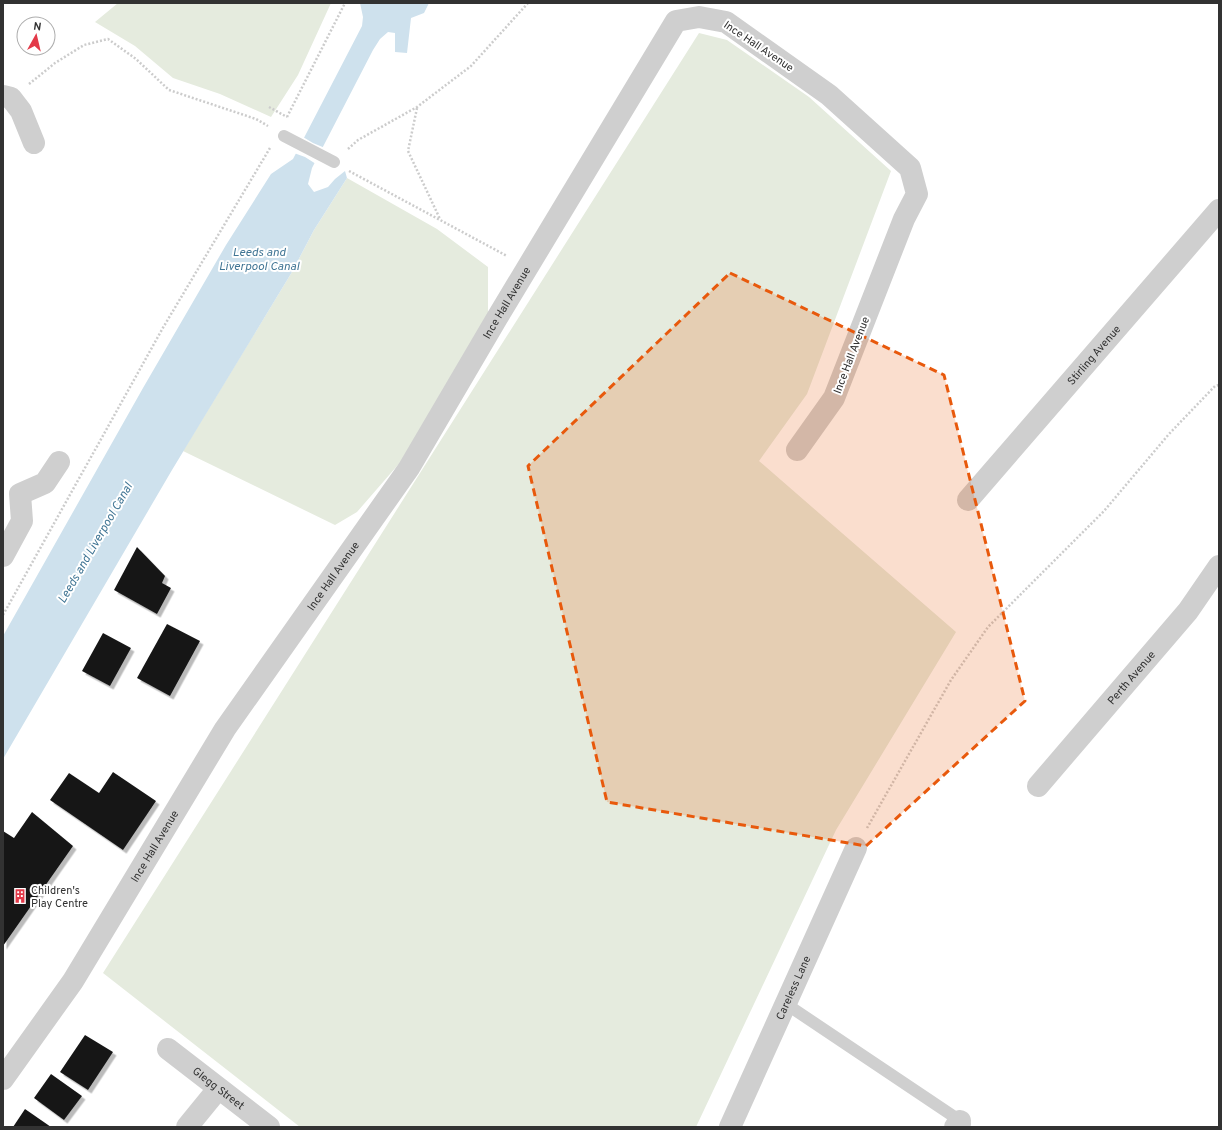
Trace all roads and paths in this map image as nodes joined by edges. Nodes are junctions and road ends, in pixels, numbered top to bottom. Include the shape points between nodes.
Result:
1 (345, 3) edge
2 (528, 3) edge
3 (7, 97) edge
4 (269, 107) dead end
5 (417, 107) junction
6 (287, 117) junction
7 (281, 134) junction
8 (34, 143) dead end
9 (334, 162) junction
10 (1219, 210) edge
11 (440, 219) junction
12 (528, 268) junction
13 (1219, 385) edge
14 (797, 450) dead end
15 (59, 462) dead end
16 (968, 500) dead end
17 (3, 556) edge
18 (1219, 566) edge
19 (3, 615) edge
20 (1038, 786) dead end
21 (856, 848) joint
22 (786, 1004) junction
23 (168, 1049) dead end
24 (3, 1079) edge
25 (218, 1089) junction
26 (961, 1125) edge
27 (187, 1127) edge
28 (269, 1127) edge
29 (730, 1127) edge

1 - 6 path
2 - 5 path via 471,66
3 - 7 path via 84,45 108,39 136,59 169,90 256,119
3 - 8 street via 21,111
4 - 6 path
5 - 9 path via 358,140
5 - 11 path via 408,152
6 - 7 path
7 - 9 lane
7 - 19 path via 164,326
9 - 11 path
10 - 16 street, Stirling Avenue
11 - 12 path
12 - 14 street, Ince Hall Avenue via 676,21 699,16 726,22 829,95 898,157 910,168 917,194 904,219 834,398
12 - 24 street, Ince Hall Avenue via 409,468 225,729 73,981
13 - 21 path via 1215,386 1169,434 1104,511 988,627 951,680
15 - 17 street via 45,483 20,494 22,521
18 - 20 street, Perth Avenue via 1188,611
21 - 22 street, Careless Lane
22 - 26 lane
22 - 29 street, Careless Lane
23 - 25 street, Glegg Street
25 - 27 street
25 - 28 street, Glegg Street

